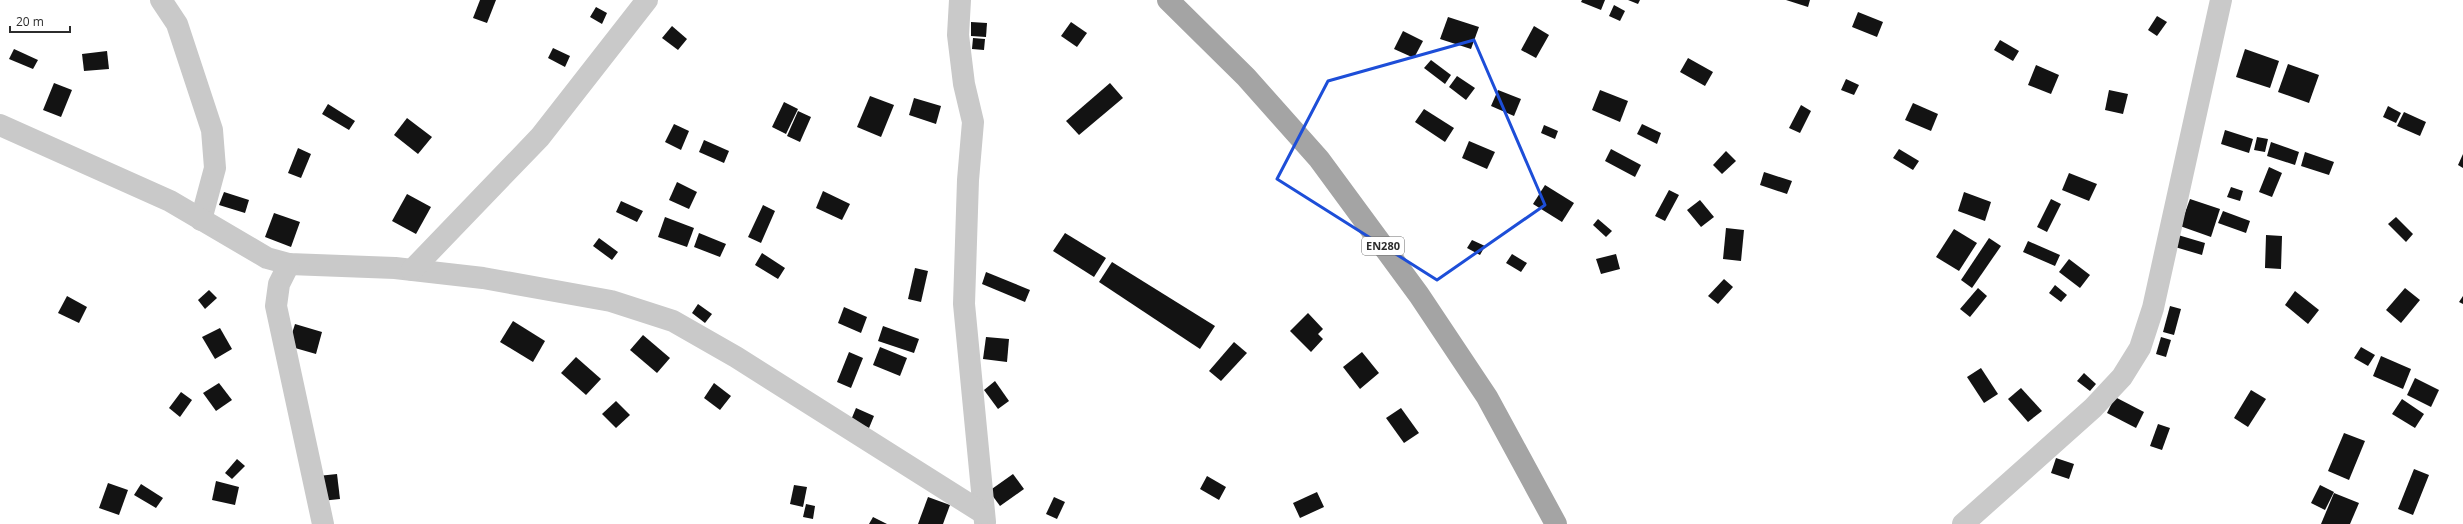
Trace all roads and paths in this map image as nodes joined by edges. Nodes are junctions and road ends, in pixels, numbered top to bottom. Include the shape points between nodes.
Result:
1 (161, 0) edge
2 (647, 0) edge
3 (960, 0) edge
4 (1168, 0) edge
5 (2221, 0) edge
6 (0, 125) edge
7 (202, 220) junction
8 (289, 264) junction
9 (412, 270) junction
10 (984, 518) edge
11 (323, 524) edge
12 (1556, 524) edge
13 (1964, 524) edge

1 - 7 street via 177,24 212,130 215,168
2 - 9 street via 540,137
3 - 10 street via 959,42 964,84 974,122 968,180 964,304
4 - 12 main road, EN280 via 1246,77 1319,159 1419,295 1487,397
5 - 13 street via 2153,308 2140,348 2122,377 2093,408
6 - 7 street via 164,198
7 - 8 street via 267,258
8 - 9 street
8 - 11 street via 279,284 276,306
9 - 10 street via 483,278 611,301 673,321 736,357

